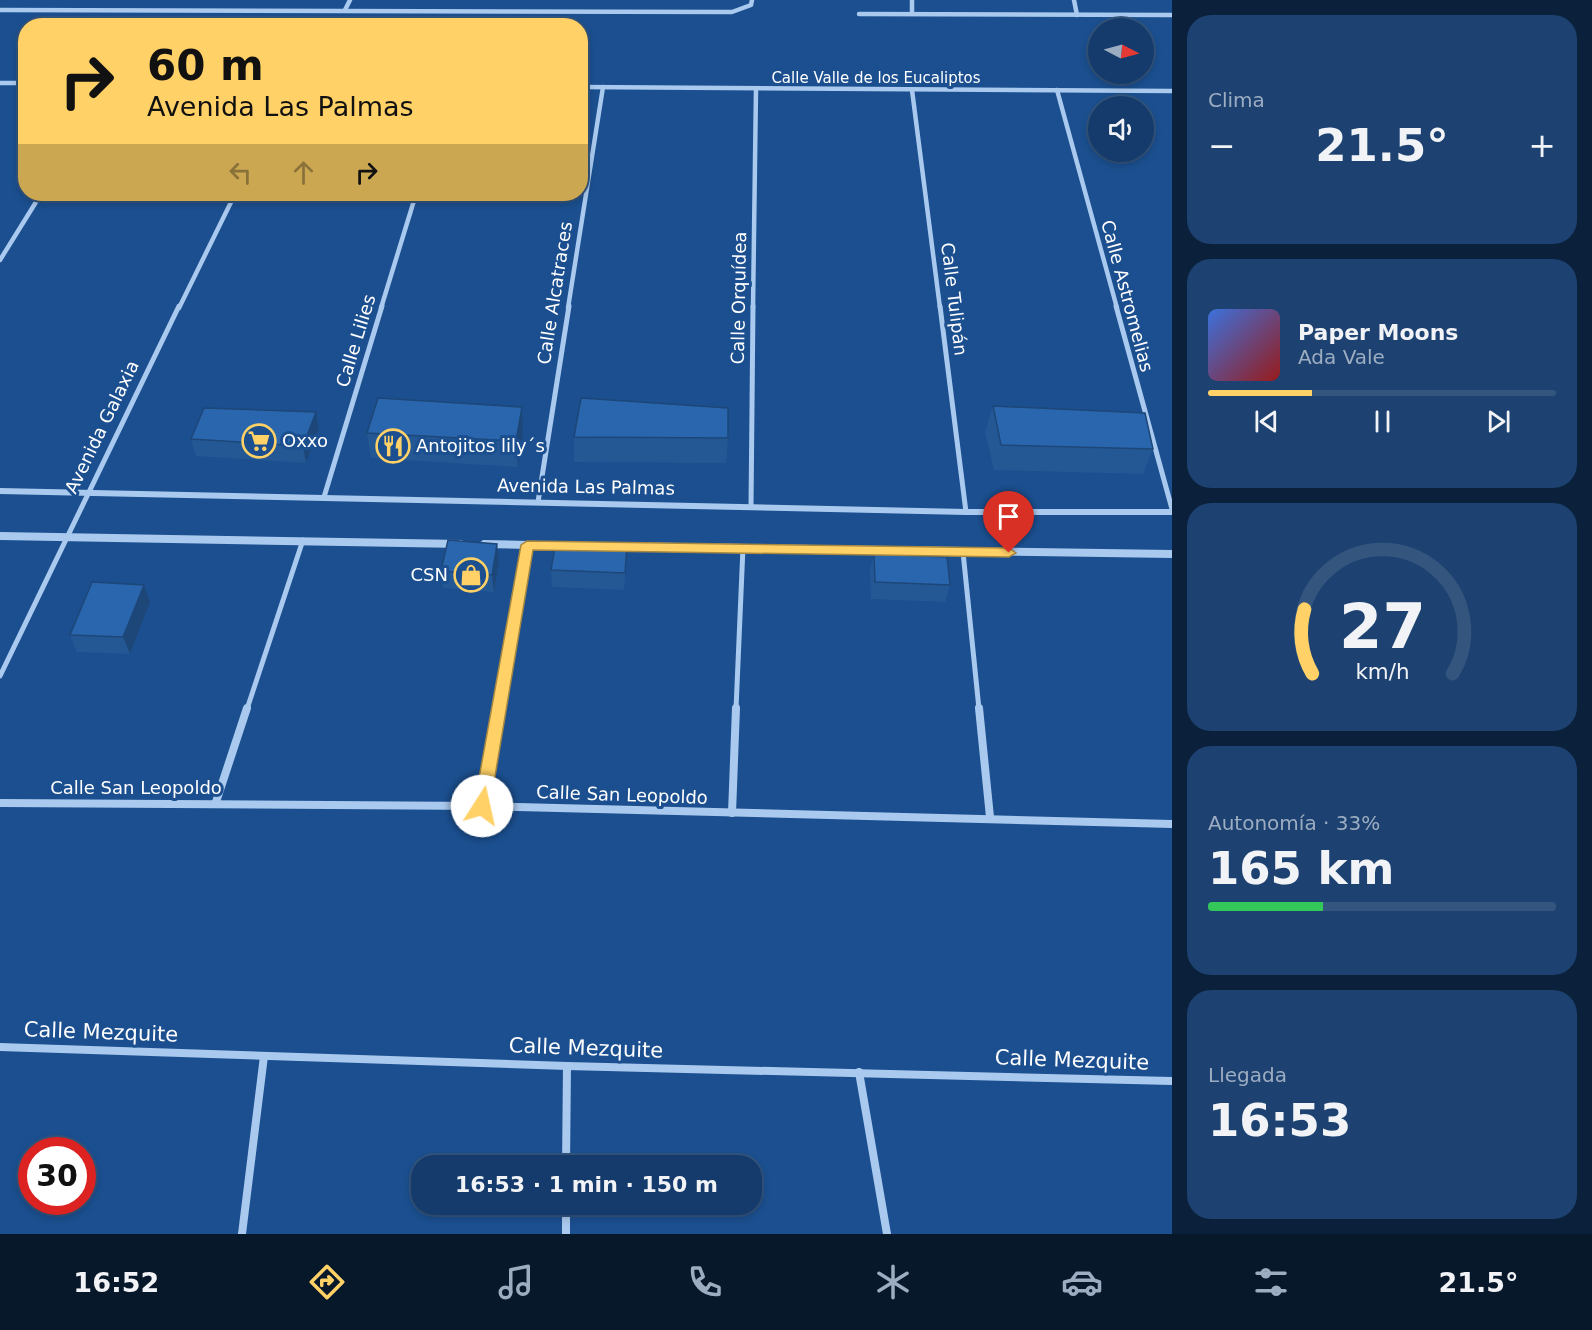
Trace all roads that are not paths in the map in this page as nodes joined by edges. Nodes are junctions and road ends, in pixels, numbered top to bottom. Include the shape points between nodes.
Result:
1 (350, 0) edge
2 (912, 0) edge
3 (1074, 0) edge
4 (751, 2) edge
5 (0, 10) edge
6 (345, 10) junction
7 (912, 13) junction
8 (859, 14) dead end
9 (1077, 15) junction
10 (1172, 15) edge
11 (0, 83) edge
12 (18, 83) edge
13 (588, 87) edge
14 (603, 87) junction
15 (756, 89) junction
16 (912, 90) junction
17 (1057, 90) junction
18 (1172, 91) edge
19 (588, 183) edge
20 (37, 201) edge
21 (232, 201) edge
22 (414, 201) edge
23 (585, 201) edge
24 (0, 260) edge
25 (0, 491) edge
26 (87, 492) junction
27 (324, 497) junction
28 (538, 502) junction
29 (752, 507) junction
30 (1172, 511) edge
31 (966, 512) junction
32 (0, 536) edge
33 (66, 536) junction
34 (303, 540) junction
35 (527, 545) junction
36 (587, 546) edge
37 (599, 546) edge
38 (743, 547) junction
39 (963, 552) junction
40 (1172, 554) edge
41 (0, 676) edge
42 (0, 802) edge
43 (216, 802) junction
44 (482, 806) junction
45 (732, 813) junction
46 (990, 817) junction
47 (1172, 824) edge
48 (0, 1047) edge
49 (264, 1056) junction
50 (567, 1066) junction
51 (859, 1072) junction
52 (1172, 1081) edge
53 (566, 1155) edge
54 (566, 1215) edge
55 (242, 1234) edge
56 (566, 1234) edge
57 (887, 1234) edge

1 - 6 street
2 - 7 street
3 - 9 street
4 - 6 street via 732,12
5 - 6 street
7 - 8 street
7 - 9 street
9 - 10 street
11 - 12 street
13 - 14 street, Calle Valle de los Eucaliptos
14 - 15 street, Calle Valle de los Eucaliptos
14 - 19 street, Calle Alcatraces
15 - 16 street, Calle Valle de los Eucaliptos
15 - 29 street, Calle Orquídea
16 - 17 street, Calle Valle de los Eucaliptos
16 - 31 street, Calle Tulipán
17 - 18 street, Calle Valle de los Eucaliptos
17 - 30 street, Calle Astromelias
20 - 24 street
21 - 26 street, Avenida Galaxia
22 - 27 street, Calle Lilies
23 - 28 street, Calle Alcatraces
25 - 26 street, Avenida Las Palmas
26 - 27 street, Avenida Las Palmas
26 - 33 street, Avenida Galaxia
27 - 28 street, Avenida Las Palmas
28 - 29 street, Avenida Las Palmas
29 - 31 street, Avenida Las Palmas
30 - 31 street, Avenida Las Palmas
32 - 33 street
33 - 34 street
33 - 41 street, Avenida Galaxia
34 - 35 street
34 - 43 street
35 - 36 street
35 - 44 street
37 - 38 street
38 - 39 street
38 - 45 street
39 - 40 street
39 - 46 street
42 - 43 street, Calle San Leopoldo
43 - 44 street, Calle San Leopoldo
44 - 45 street, Calle San Leopoldo
45 - 46 street, Calle San Leopoldo
46 - 47 street, Calle San Leopoldo
48 - 49 street, Calle Mezquite
49 - 50 street, Calle Mezquite
49 - 55 street
50 - 51 street, Calle Mezquite
50 - 53 street
51 - 52 street, Calle Mezquite
51 - 57 street
54 - 56 street

